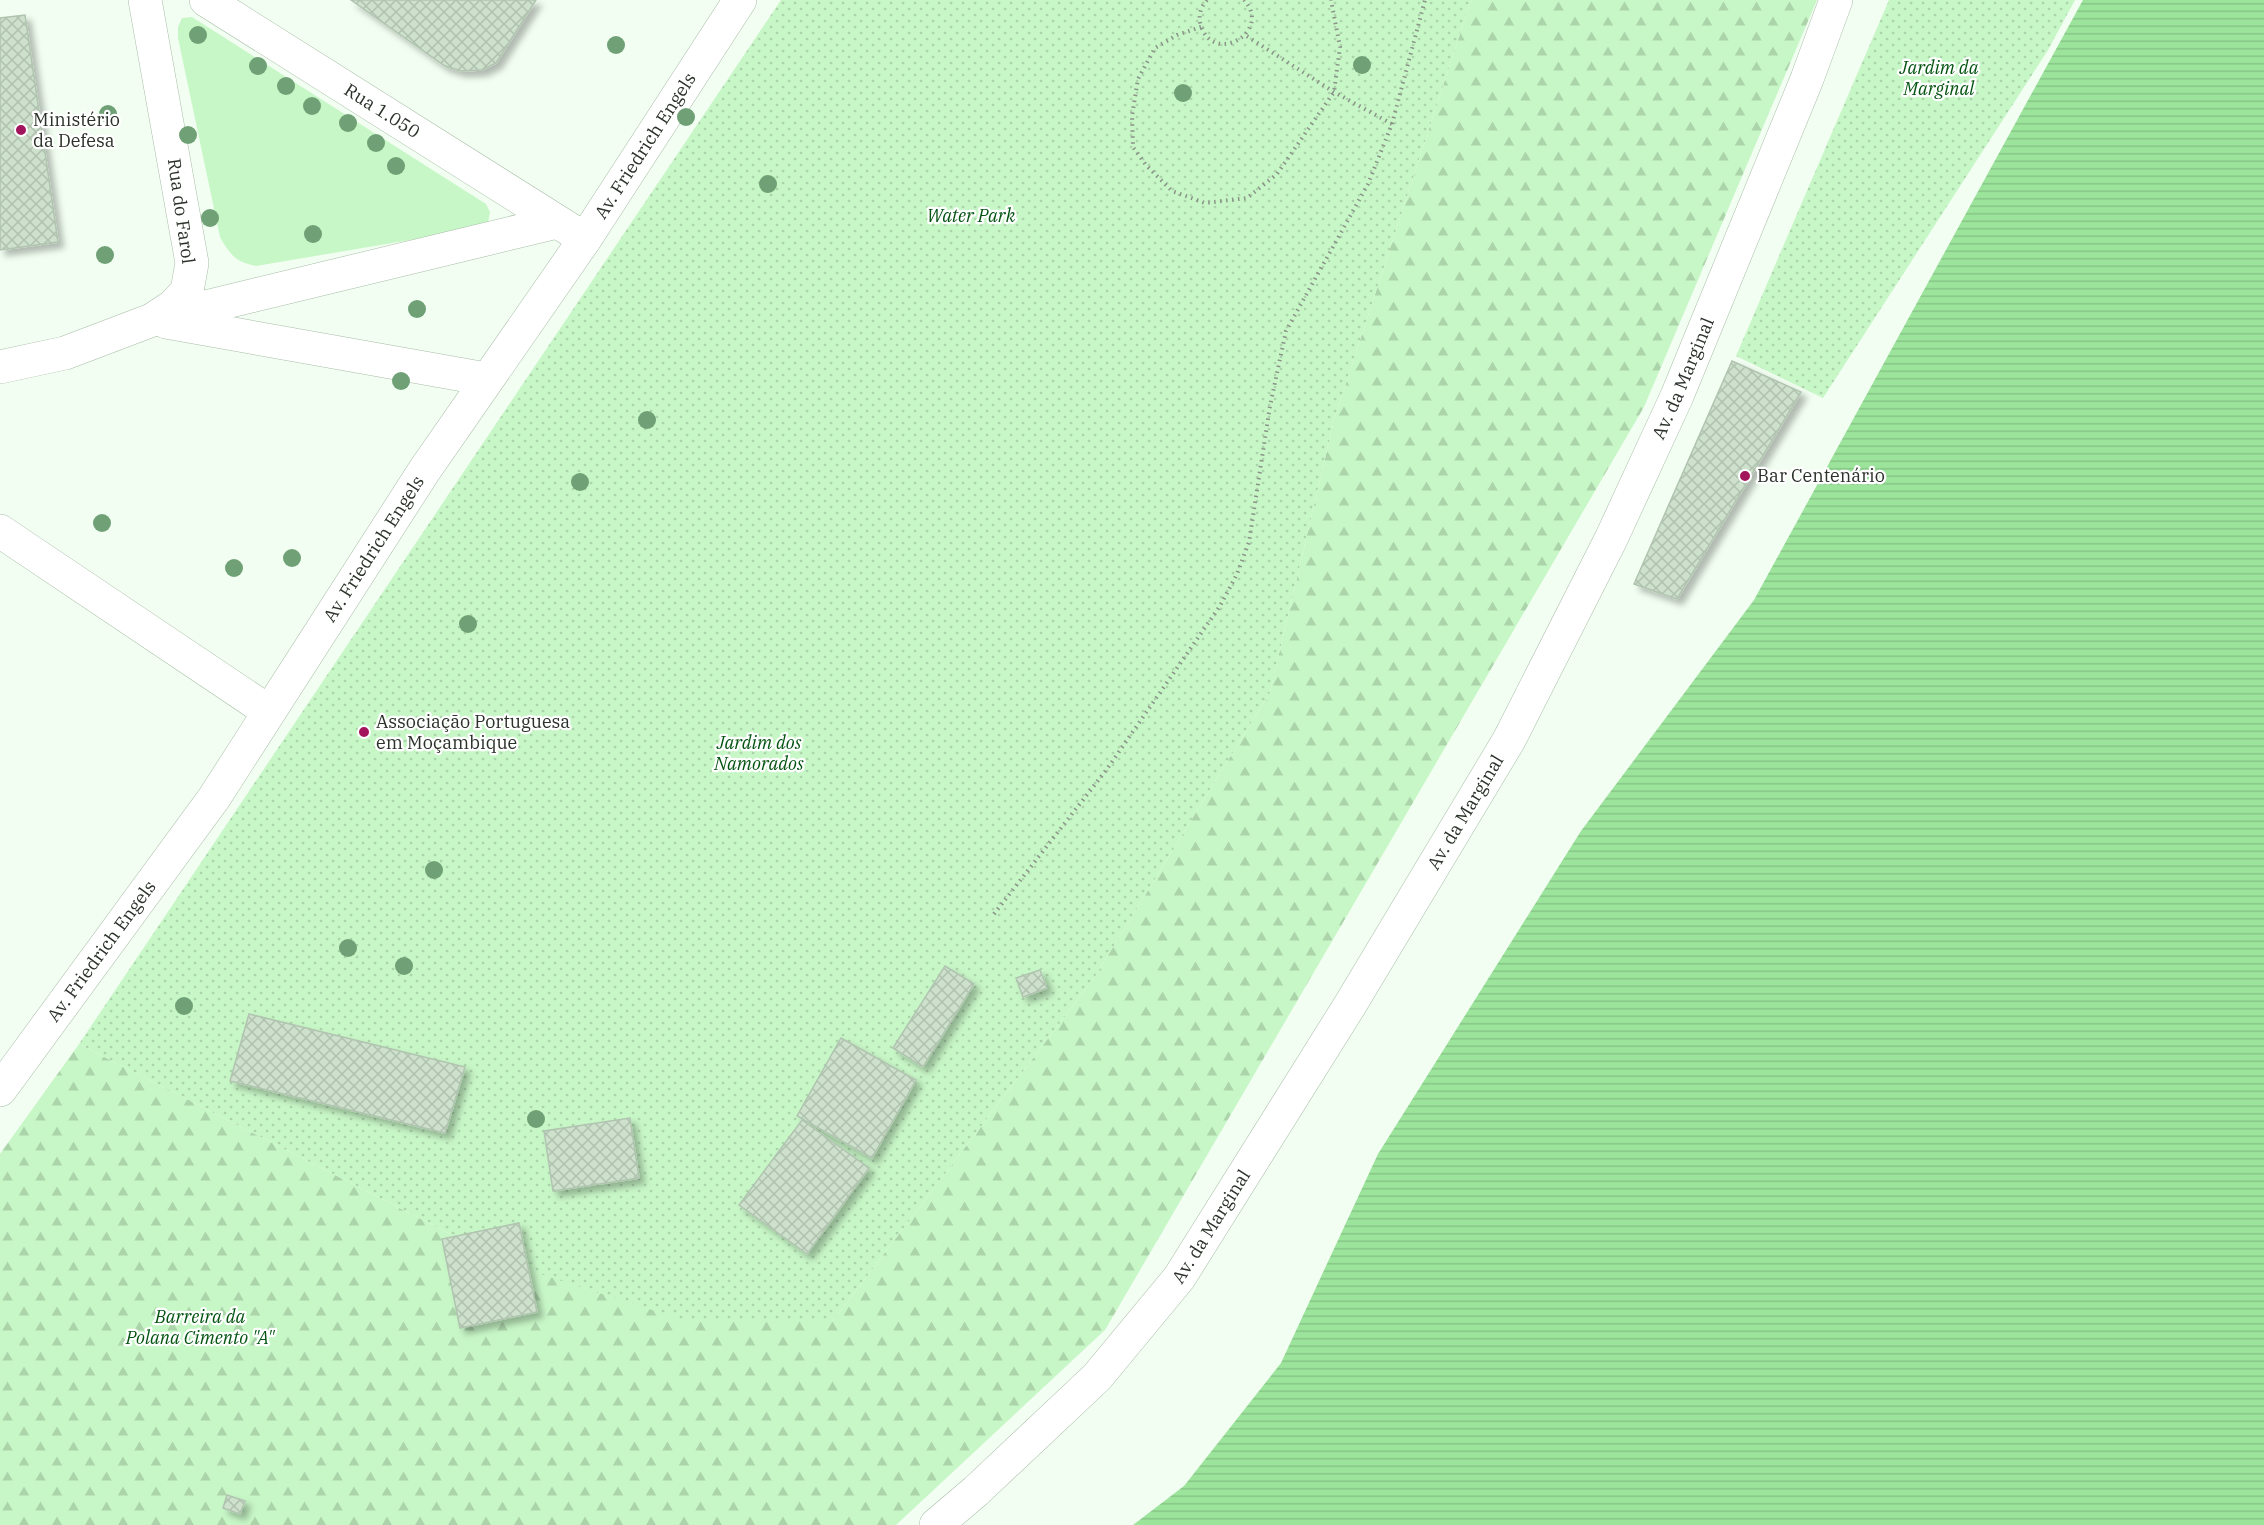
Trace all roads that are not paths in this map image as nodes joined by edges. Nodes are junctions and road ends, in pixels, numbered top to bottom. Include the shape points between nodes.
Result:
1 (145, 0) edge
2 (206, 0) edge
3 (740, 0) edge
4 (1836, 0) edge
5 (557, 222) junction
6 (585, 238) junction
7 (152, 320) junction
8 (0, 367) edge
9 (486, 379) junction
10 (0, 531) edge
11 (268, 711) junction
12 (0, 1090) edge
13 (936, 1525) edge

1 - 7 street, Rua do Farol via 192,263 187,291
2 - 5 street, Rua 1.050
3 - 6 street, Av. Friedrich Engels
4 - 13 street, Av. da Marginal via 1677,396 1611,539 1509,740 1350,1005 1179,1278 1097,1377
5 - 6 street, Rua 1.050
5 - 7 street
6 - 9 street, Av. Friedrich Engels
7 - 8 street, Rua do Farol via 65,353
7 - 9 street
9 - 11 street, Av. Friedrich Engels
10 - 11 street
11 - 12 street, Av. Friedrich Engels via 214,798

